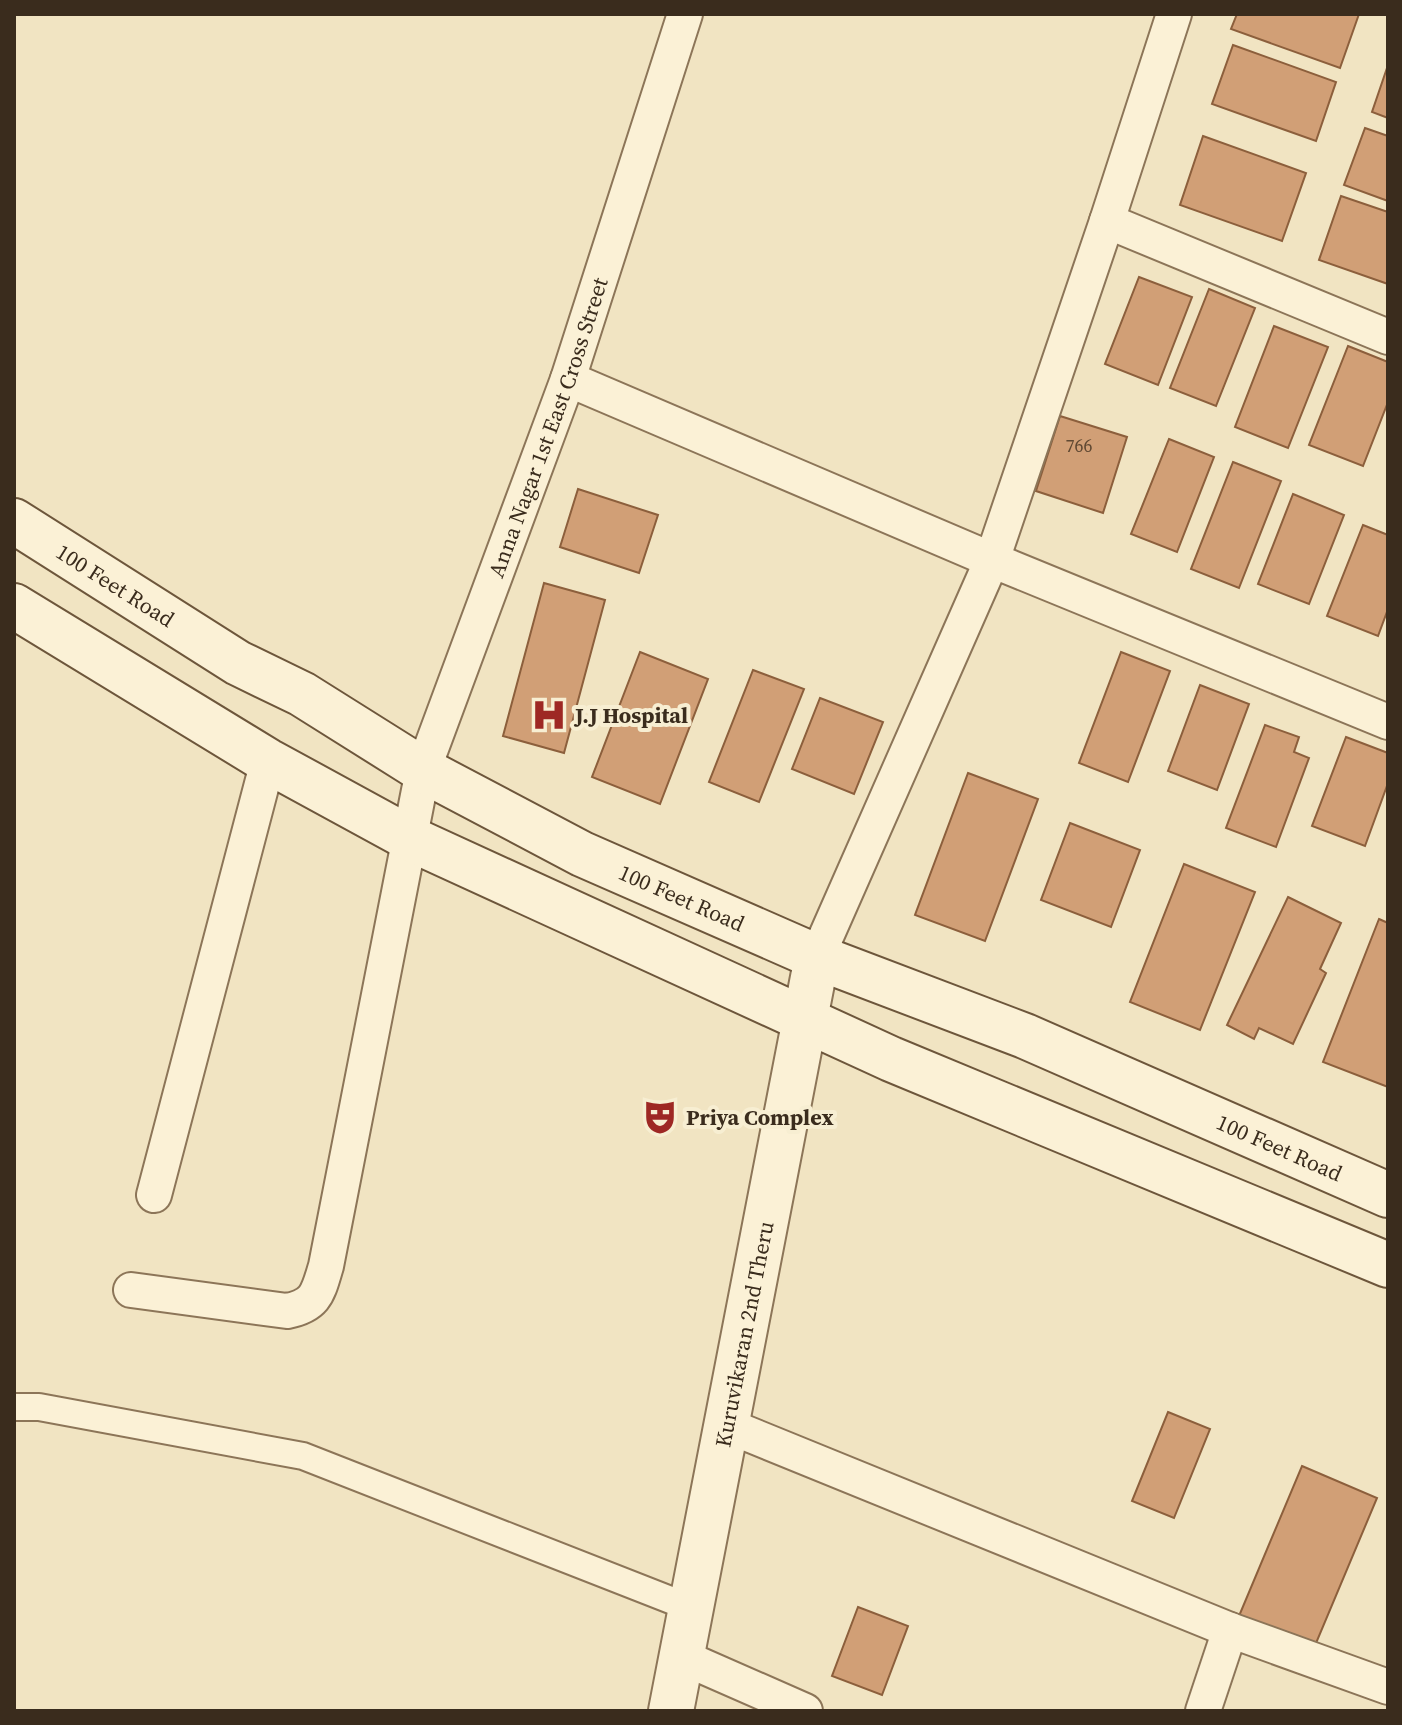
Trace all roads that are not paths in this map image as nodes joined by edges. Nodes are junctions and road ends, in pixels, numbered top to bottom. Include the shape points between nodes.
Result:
1 (685, 14) edge
2 (1174, 14) edge
3 (1107, 221) junction
4 (1388, 337) edge
5 (568, 379) junction
6 (14, 521) edge
7 (992, 560) junction
8 (14, 606) edge
9 (1388, 722) edge
10 (268, 761) junction
11 (423, 770) junction
12 (411, 839) junction
13 (817, 957) junction
14 (804, 1020) junction
15 (154, 1195) dead end
16 (1388, 1195) edge
17 (1388, 1265) edge
18 (131, 1290) dead end
19 (14, 1407) edge
20 (726, 1425) junction
21 (691, 1608) junction
22 (1230, 1630) junction
23 (682, 1657) junction
24 (1388, 1687) edge
25 (671, 1711) edge
26 (805, 1711) edge
27 (1203, 1711) edge

1 - 5 street, Anna Nagar 1st East Cross Street
2 - 3 street
3 - 4 street
3 - 7 street
5 - 7 street
5 - 11 street, Anna Nagar 1st East Cross Street
6 - 11 main road, 100 Feet Road via 238,663 302,694
7 - 9 street
7 - 13 street
8 - 10 main road
10 - 12 main road
10 - 15 street
11 - 12 street, Anna Nagar 1st East Cross Street
11 - 13 main road, 100 Feet Road via 582,854
12 - 14 main road
12 - 18 street, Anna Nagar 1st East Cross Street via 316,1295 304,1308 287,1311
13 - 14 main road, Kuruvikaran 2nd Theru
13 - 16 main road, 100 Feet Road via 1025,1036
14 - 17 main road
14 - 20 main road, Kuruvikaran 2nd Theru
19 - 21 street via 39,1407 303,1456
20 - 21 main road, Kuruvikaran 2nd Theru
20 - 22 street
21 - 23 main road, Kuruvikaran 2nd Theru
22 - 24 street
22 - 27 street
23 - 25 main road, Kuruvikaran 2nd Theru
23 - 26 street

